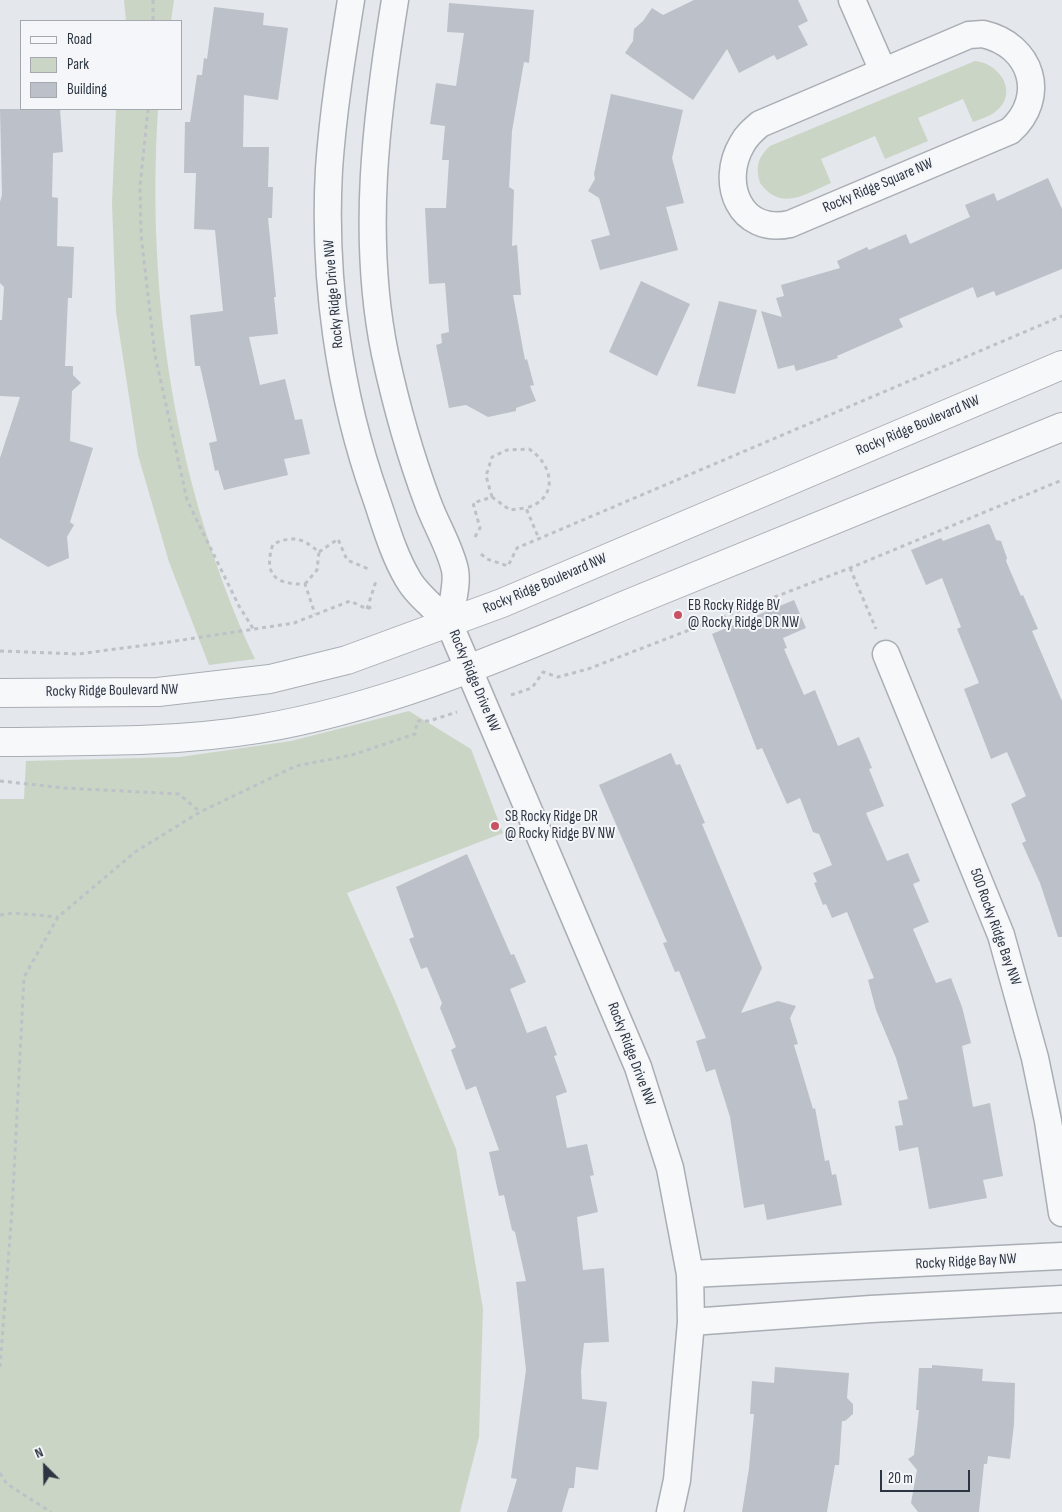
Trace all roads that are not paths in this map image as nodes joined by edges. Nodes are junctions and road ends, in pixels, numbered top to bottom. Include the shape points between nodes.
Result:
1 (350, 0) edge
2 (395, 0) edge
3 (852, 0) edge
4 (883, 71) junction
5 (328, 234) junction
6 (372, 234) junction
7 (1062, 365) edge
8 (1062, 427) edge
9 (449, 623) junction
10 (886, 654) road end
11 (469, 668) junction
12 (0, 693) edge
13 (0, 742) edge
14 (1062, 1213) edge
15 (1062, 1256) edge
16 (870, 1267) junction
17 (690, 1274) junction
18 (1062, 1299) edge
19 (871, 1309) junction
20 (691, 1322) junction
21 (670, 1512) edge

1 - 5 street, Rocky Ridge Drive NW via 335,102
2 - 6 street, Rocky Ridge Drive NW via 381,87
3 - 4 street
4 - 4 street, Rocky Ridge Square NW via 969,35 983,34 996,37 1019,54 1028,72 1031,92 1024,115 1010,131 790,224 769,226 748,216 735,196 733,178 741,145 750,133 760,124
5 - 6 street
5 - 9 street, Rocky Ridge Drive NW via 340,361 369,480 408,579
6 - 9 street, Rocky Ridge Drive NW via 379,313 398,412 455,572
7 - 9 street, Rocky Ridge Boulevard NW
8 - 11 street
9 - 11 street, Rocky Ridge Drive NW
9 - 12 street, Rocky Ridge Boulevard NW via 347,660 270,678 158,692
10 - 14 street, 500 Rocky Ridge Bay NW via 1001,935 1035,1058
11 - 13 street via 386,698 258,728 128,741
11 - 17 street, Rocky Ridge Drive NW via 638,1068 670,1168
15 - 16 street, Rocky Ridge Bay NW
16 - 17 street, Rocky Ridge Bay NW
16 - 19 street
17 - 20 street, Rocky Ridge Drive NW
18 - 19 street
19 - 20 street
20 - 21 street, Rocky Ridge Drive NW via 677,1480

